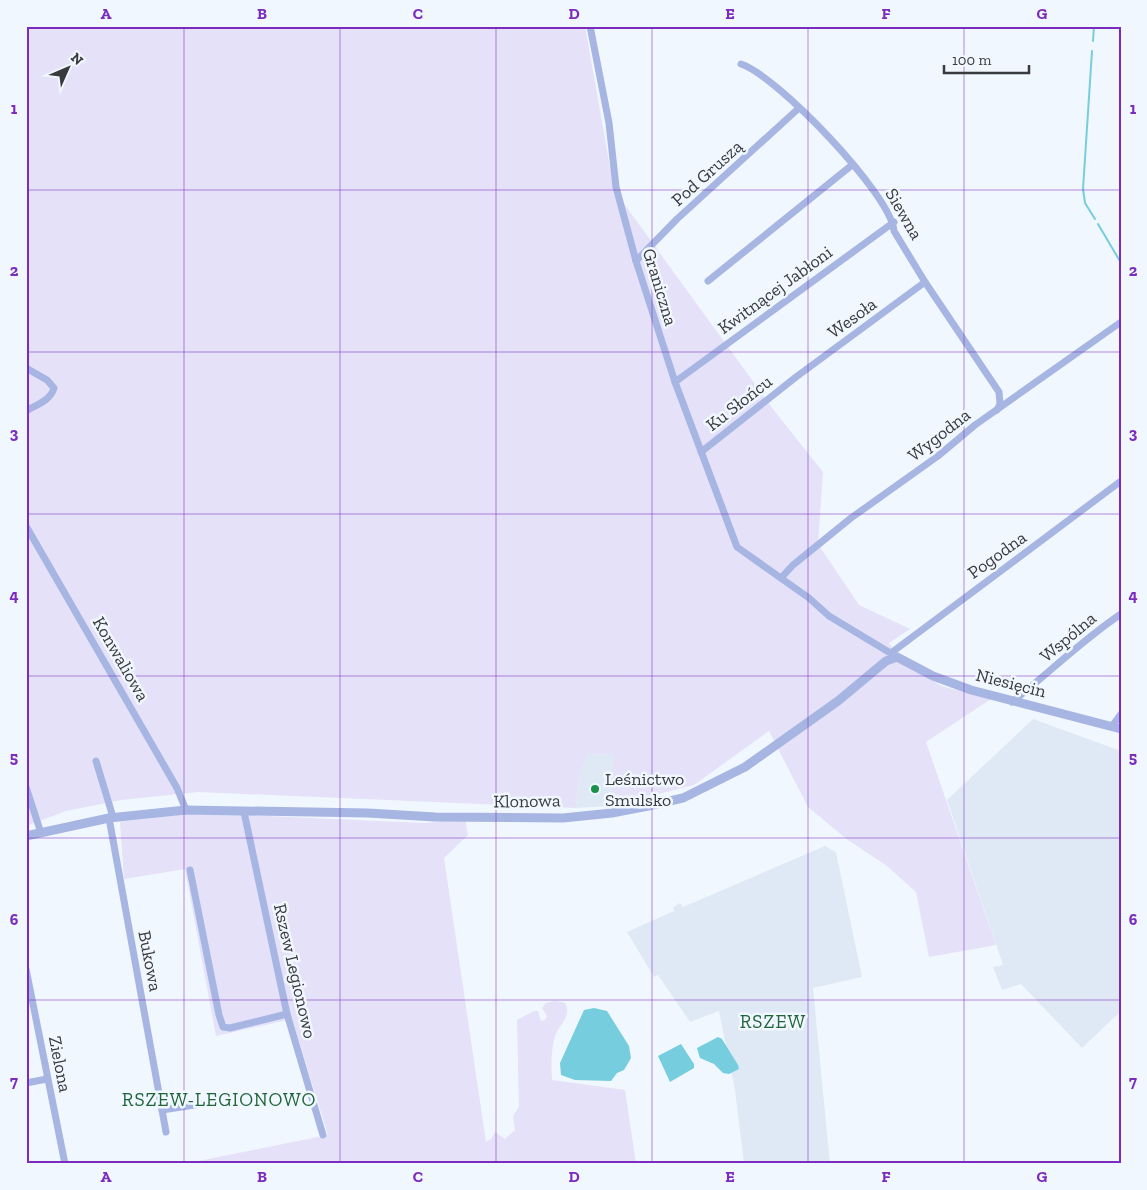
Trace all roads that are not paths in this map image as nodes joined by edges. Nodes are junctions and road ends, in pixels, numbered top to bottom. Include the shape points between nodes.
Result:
1 (590, 26) edge
2 (741, 64) dead end
3 (799, 108) junction
4 (852, 165) junction
5 (894, 222) junction
6 (636, 261) junction
7 (708, 281) dead end
8 (925, 282) junction
9 (1121, 322) edge
10 (26, 368) edge
11 (796, 377) joint
12 (675, 382) junction
13 (997, 410) junction
14 (26, 411) edge
15 (701, 452) junction
16 (1121, 481) edge
17 (26, 526) edge
18 (781, 578) junction
19 (1121, 614) edge
20 (894, 655) junction
21 (1012, 702) junction
22 (1121, 714) edge
23 (1116, 728) edge
24 (96, 761) dead end
25 (26, 788) edge
26 (186, 810) junction
27 (244, 812) junction
28 (111, 817) junction
29 (41, 833) junction
30 (26, 836) edge
31 (190, 870) dead end
32 (26, 969) edge
33 (287, 1014) junction
34 (46, 1079) junction
35 (26, 1083) edge
36 (208, 1103) dead end
37 (162, 1110) junction
38 (166, 1132) dead end
39 (323, 1135) dead end
40 (65, 1164) edge

1 - 6 street, Graniczna via 609,123 616,187
2 - 3 street, Siewna via 772,82
3 - 4 street, Siewna
3 - 6 street, Pod Gruszą via 677,219
4 - 5 street, Siewna
4 - 7 street
5 - 8 street, Siewna via 894,231
5 - 12 street, Kwitnącej Jabłoni
6 - 12 street, Graniczna
8 - 11 street, Wesoła
8 - 13 street, Siewna via 999,392
9 - 13 street, Wygodna
10 - 14 street via 48,380 54,388 47,398
11 - 15 street, Ku Słońcu
12 - 15 street, Graniczna
13 - 18 street, Wygodna via 851,518
15 - 18 street, Graniczna via 737,547
16 - 20 street, Pogodna
17 - 26 street, Konwaliowa via 178,788
18 - 20 street via 829,616
19 - 21 street, Wspólna via 1084,640 1053,670
20 - 21 street, Niesięcin via 940,679
20 - 27 street, Klonowa via 761,757 694,794 666,802 612,813 563,818
21 - 23 street, Niesięcin
22 - 23 street
24 - 28 street
25 - 29 street
26 - 27 street, Klonowa
26 - 28 street, Klonowa
27 - 33 street, Rszew Legionowo
28 - 29 street, Klonowa
28 - 37 street, Bukowa
29 - 30 street, Klonowa
31 - 33 street via 223,1027
32 - 34 street, Zielona
33 - 39 street, Rszew Legionowo
34 - 35 street
34 - 40 street, Zielona
36 - 37 street
37 - 38 street, Bukowa

